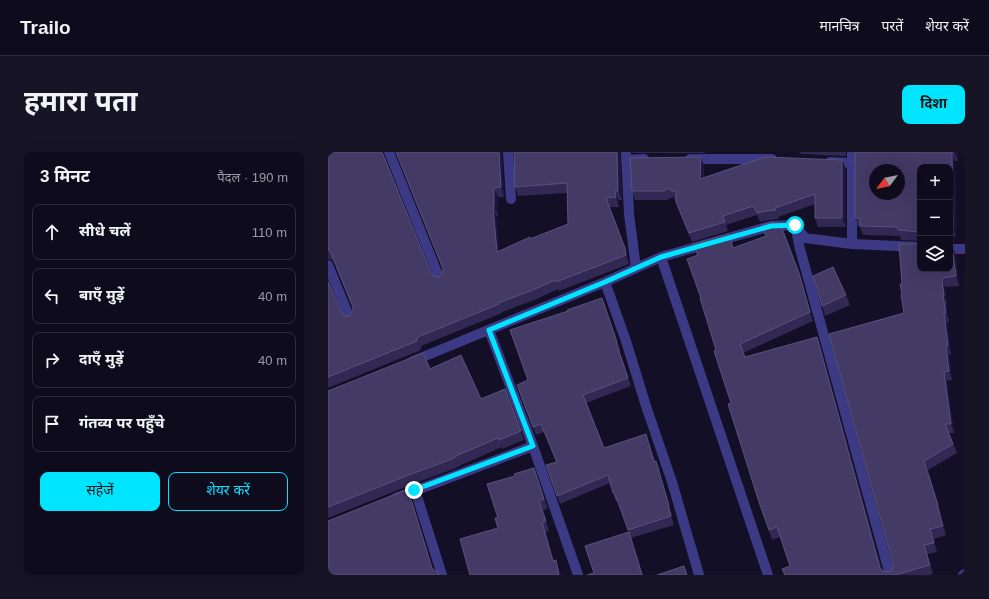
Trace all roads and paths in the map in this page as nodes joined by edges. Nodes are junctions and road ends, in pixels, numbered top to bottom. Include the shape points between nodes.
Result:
1 (389, 152) edge
2 (508, 152) edge
3 (852, 152) edge
4 (626, 156) edge
5 (658, 159) edge
6 (681, 159) edge
7 (784, 159) edge
8 (821, 162) edge
9 (852, 163) junction
10 (511, 199) dead end
11 (795, 225) junction
12 (852, 244) junction
13 (917, 247) edge
14 (953, 249) edge
15 (965, 249) edge
16 (661, 257) junction
17 (328, 265) edge
18 (636, 268) junction
19 (440, 280) edge
20 (605, 282) junction
21 (350, 319) edge
22 (489, 330) junction
23 (401, 365) edge
24 (533, 446) junction
25 (414, 490) junction
26 (386, 502) edge
27 (442, 575) edge
28 (578, 575) edge
29 (699, 575) edge
30 (768, 575) edge
31 (890, 575) edge

1 - 19 street
2 - 10 street
3 - 9 street
4 - 5 street
4 - 18 street via 629,214
6 - 7 street
8 - 9 street
9 - 12 street
11 - 12 street via 805,238
11 - 16 street via 771,226
11 - 31 street
12 - 13 street
14 - 15 street
16 - 18 street
16 - 30 street
17 - 21 street
18 - 20 street
20 - 22 street
20 - 29 street via 672,482
22 - 23 street
22 - 24 street
24 - 25 street
24 - 28 street
25 - 26 street
25 - 27 street

